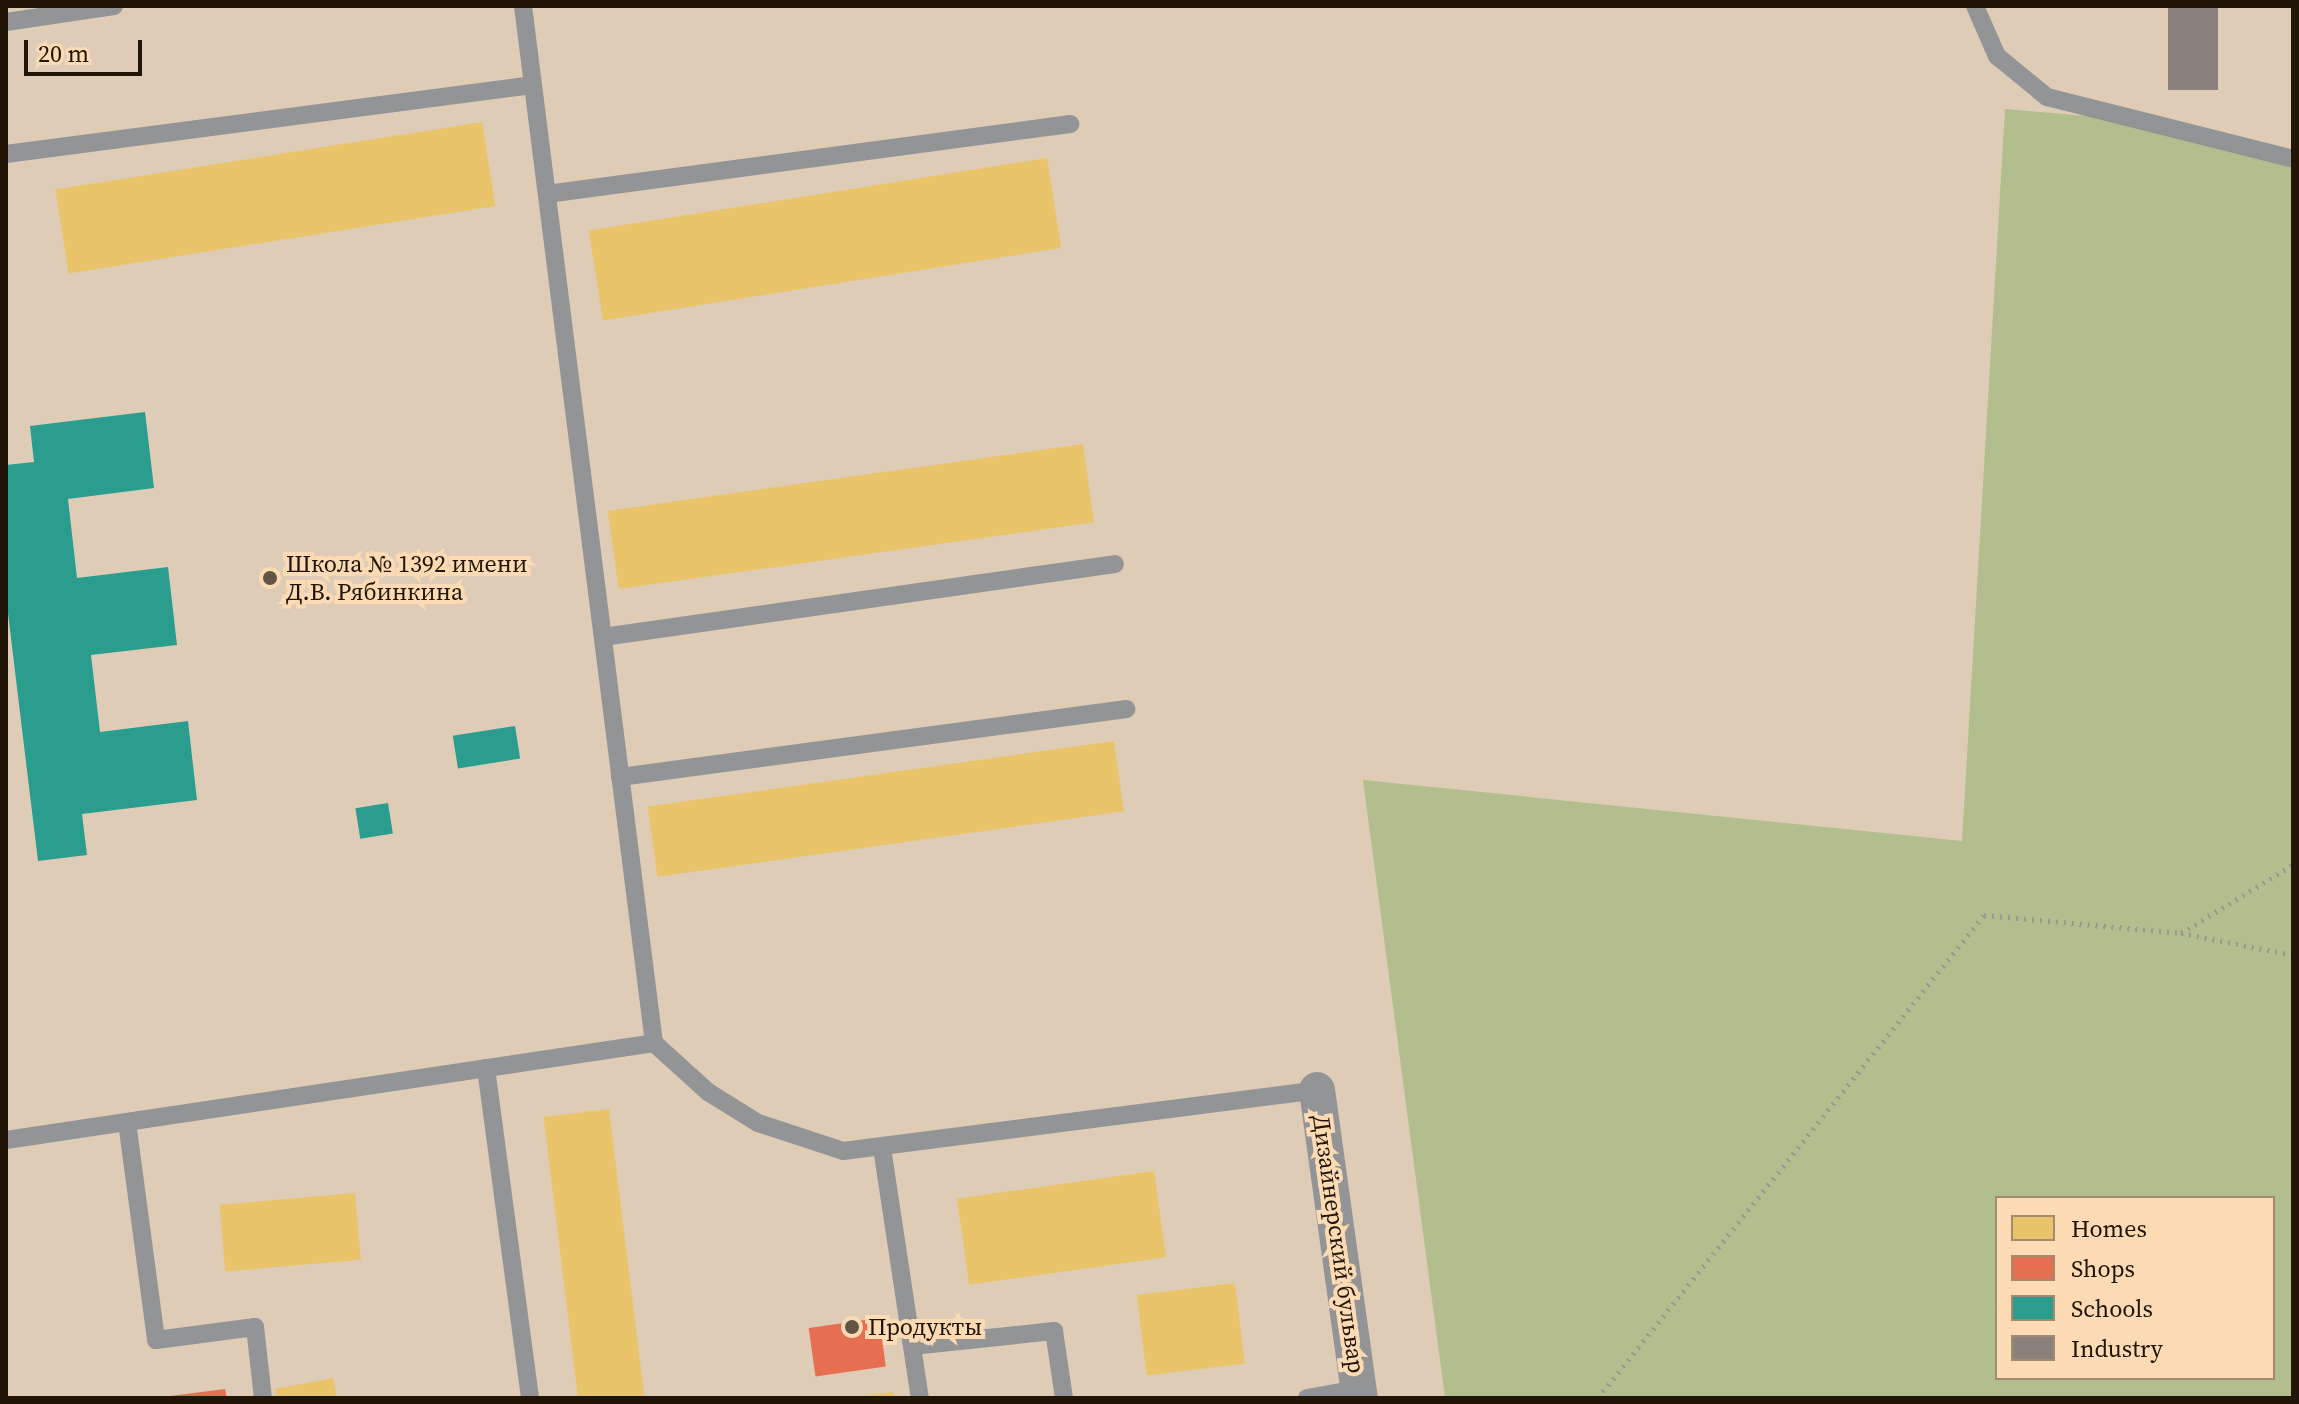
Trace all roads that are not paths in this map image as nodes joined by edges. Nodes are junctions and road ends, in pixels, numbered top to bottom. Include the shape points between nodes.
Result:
1 (114, 6) edge
2 (523, 6) edge
3 (1975, 6) edge
4 (6, 22) edge
5 (533, 85) junction
6 (1070, 124) dead end
7 (6, 154) edge
8 (2293, 159) edge
9 (547, 194) junction
10 (1115, 564) dead end
11 (603, 637) junction
12 (1126, 709) dead end
13 (620, 777) junction
14 (654, 1043) junction
15 (486, 1068) junction
16 (1317, 1090) joint
17 (127, 1122) junction
18 (6, 1140) edge
19 (882, 1148) junction
20 (912, 1346) junction
21 (1359, 1394) edge
22 (263, 1398) edge
23 (530, 1398) edge
24 (920, 1398) edge
25 (1064, 1398) edge
26 (1307, 1398) edge

1 - 4 lane
2 - 5 lane
3 - 8 lane via 1997,56 2047,97
5 - 7 lane
5 - 9 lane
6 - 9 lane
9 - 11 lane
10 - 11 lane
11 - 13 lane
12 - 13 lane
13 - 14 lane
14 - 15 lane
14 - 19 lane via 708,1092 758,1123 843,1151
15 - 17 lane
15 - 23 lane
16 - 19 lane
16 - 21 street, Дизайнерский бульвар
17 - 18 lane
17 - 22 lane via 156,1340 255,1327
19 - 20 lane
20 - 24 lane
20 - 25 lane via 1054,1331
21 - 26 lane

